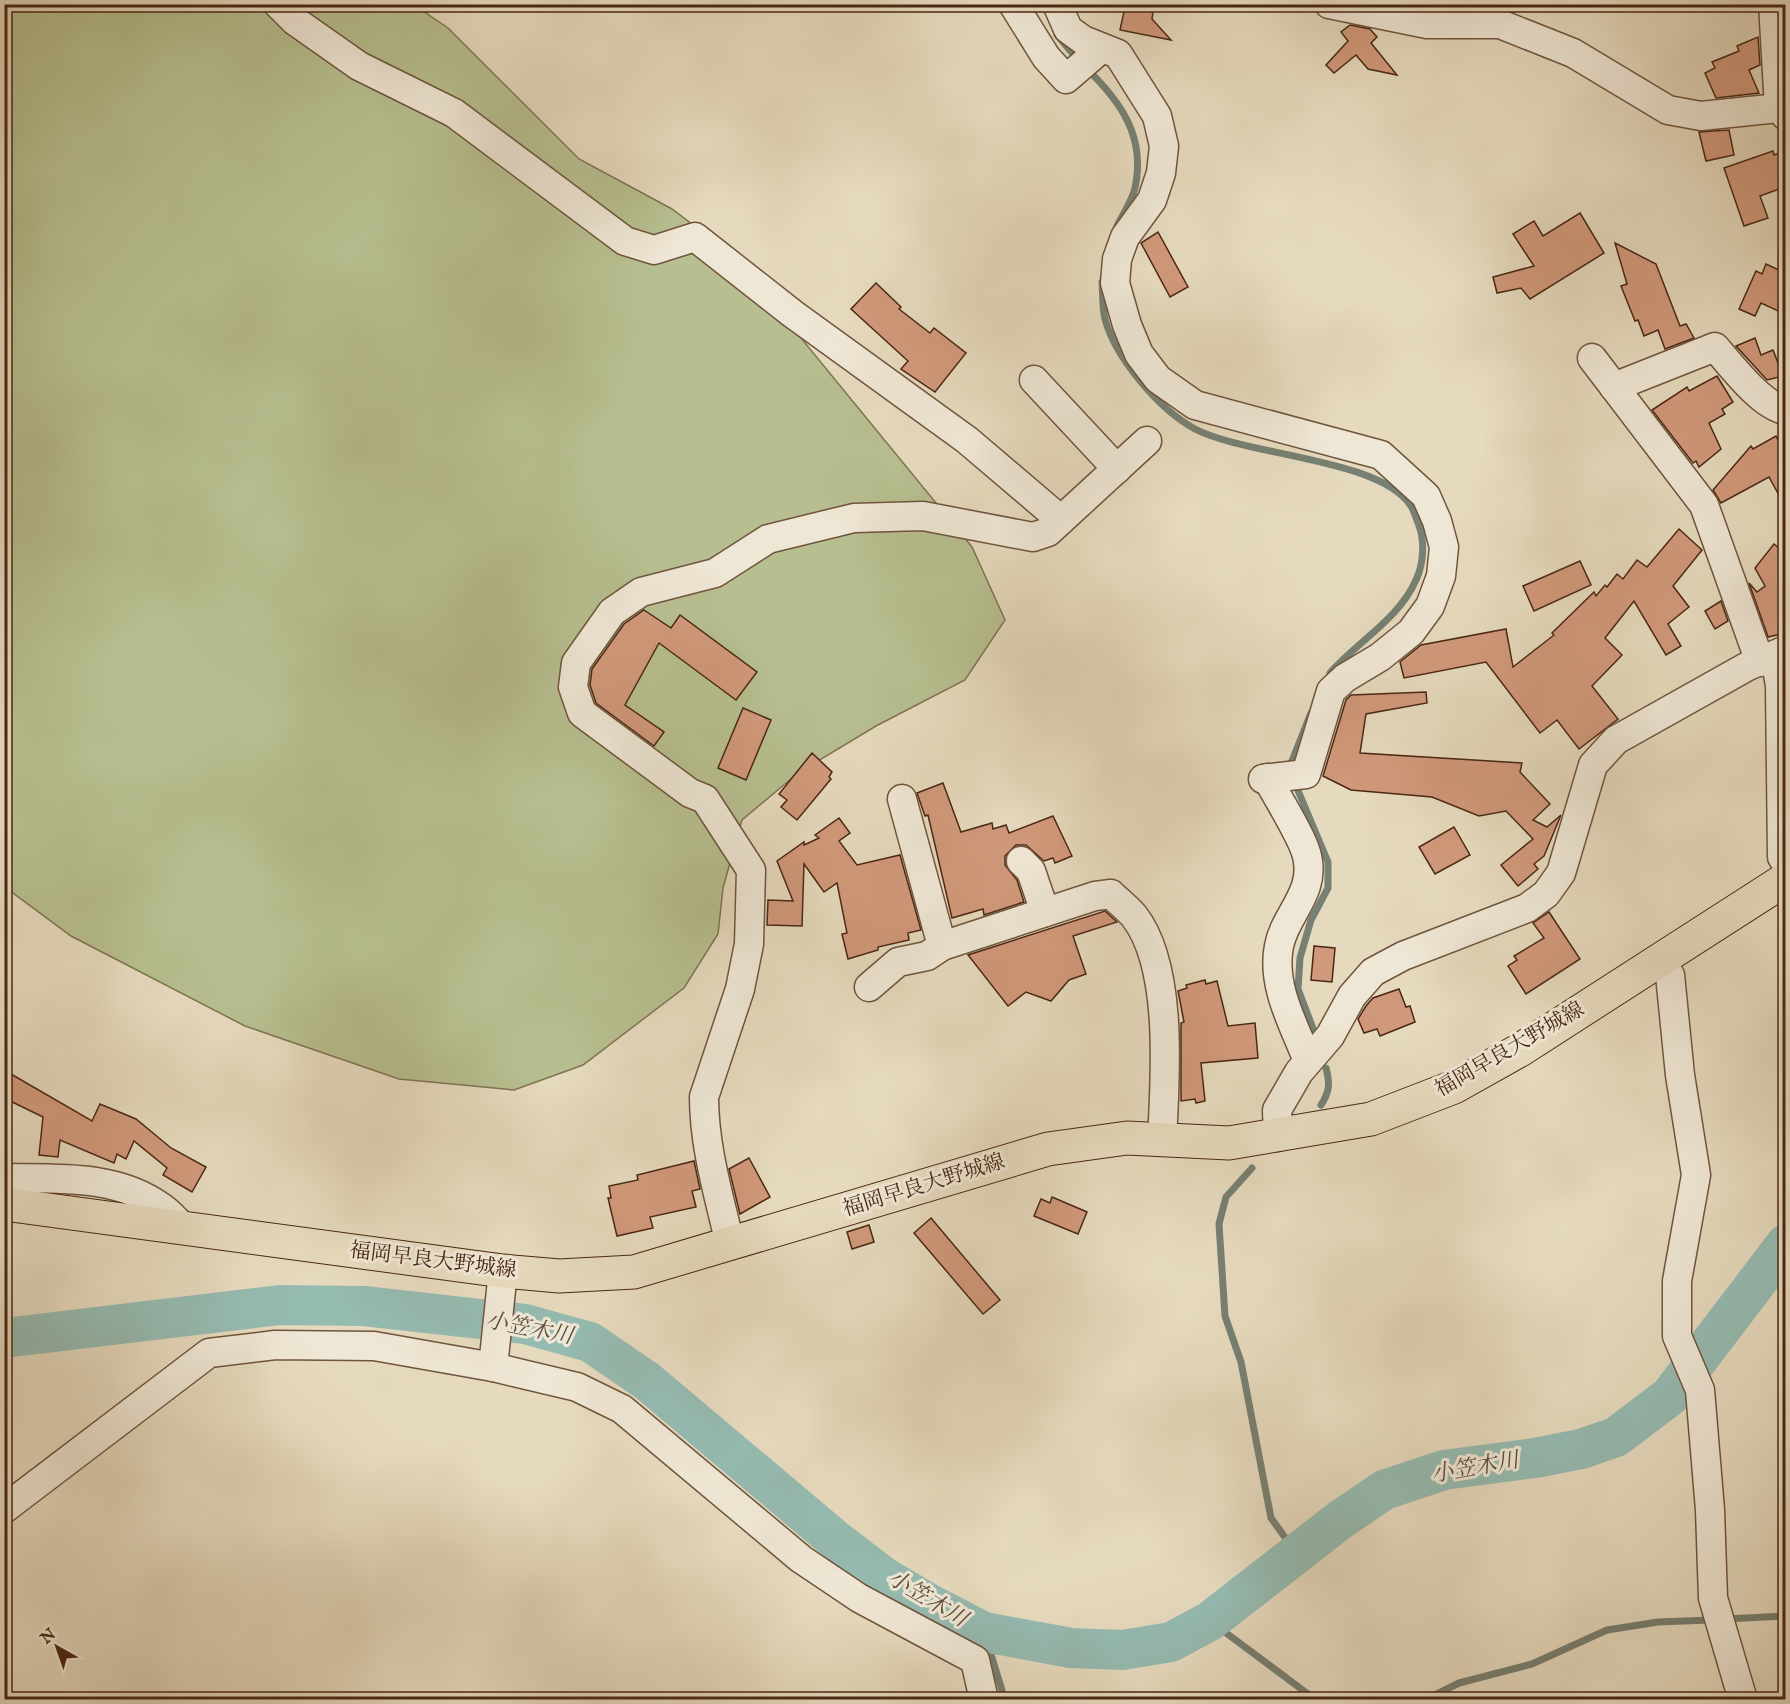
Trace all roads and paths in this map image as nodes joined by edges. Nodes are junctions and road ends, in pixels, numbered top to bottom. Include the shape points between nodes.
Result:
1 (278, 4) edge
2 (1013, 4) edge
3 (1057, 4) edge
4 (1329, 4) edge
5 (1773, 4) edge
6 (1099, 51) junction
7 (1782, 112) edge
8 (1592, 358) dead end
9 (1034, 380) dead end
10 (1614, 387) junction
11 (1785, 410) edge
12 (1147, 441) dead end
13 (1117, 469) junction
14 (1061, 520) junction
15 (1773, 656) edge
16 (902, 799) dead end
17 (1021, 861) dead end
18 (1785, 863) edge
19 (1785, 879) edge
20 (1045, 912) junction
21 (942, 946) junction
22 (1660, 960) junction
23 (869, 987) dead end
24 (1308, 1061) junction
25 (1278, 1137) junction
26 (1162, 1140) junction
27 (4, 1178) edge
28 (4, 1204) edge
29 (185, 1229) junction
30 (730, 1244) junction
31 (503, 1271) junction
32 (493, 1368) junction
33 (4, 1509) edge
34 (984, 1700) edge
35 (1743, 1700) edge

1 - 14 street via 295,21 359,66 454,113 625,241 654,250 694,237 967,440
2 - 6 street via 1046,57 1066,79
3 - 6 street via 1068,29
4 - 7 street via 1427,24 1500,24 1573,53 1668,110 1701,117
5 - 7 street
6 - 24 street via 1118,54 1142,89 1157,116 1164,146 1152,200 1125,237 1117,259 1115,283 1139,354 1158,379 1195,405 1381,455 1426,496 1444,547 1441,576 1430,606 1411,632 1331,691 1306,774 1270,778 1307,856 1305,894 1279,943 1277,960 1279,986
8 - 10 street
9 - 13 street
10 - 11 street via 1715,347 1754,390
10 - 15 street via 1704,505
12 - 13 street
13 - 14 street
14 - 30 street via 1048,532 1033,537 923,516 854,518 768,539 715,573 641,592 612,612 576,663 573,687 582,713 690,793 705,799 751,870 749,944 740,989 704,1097 712,1163
15 - 18 street via 1780,686
15 - 24 street via 1616,741 1593,765 1561,873 1546,894 1527,908 1403,956 1373,972 1352,996 1330,1036
16 - 21 street
17 - 20 street via 1031,871
19 - 22 main road, 福岡早良大野城線
20 - 21 street
20 - 26 street via 1111,894 1134,916 1143,933 1151,949 1161,996 1165,1072
21 - 23 street via 927,956 898,962
22 - 25 main road, 福岡早良大野城線 via 1520,1050 1454,1087 1371,1119
22 - 35 street via 1670,975 1696,1175 1677,1281 1677,1336 1700,1390 1713,1598
24 - 25 street via 1277,1110
25 - 26 main road, 福岡早良大野城線 via 1229,1143
26 - 30 main road, 福岡早良大野城線 via 1127,1138 1048,1149
27 - 29 street via 84,1179 122,1188 161,1206
28 - 29 main road, 福岡早良大野城線
29 - 31 main road, 福岡早良大野城線
30 - 31 main road, 福岡早良大野城線 via 634,1272 559,1276
31 - 32 street
32 - 33 street via 374,1346 275,1346 209,1353
32 - 34 street via 577,1387 622,1409 801,1559 859,1598 975,1660

